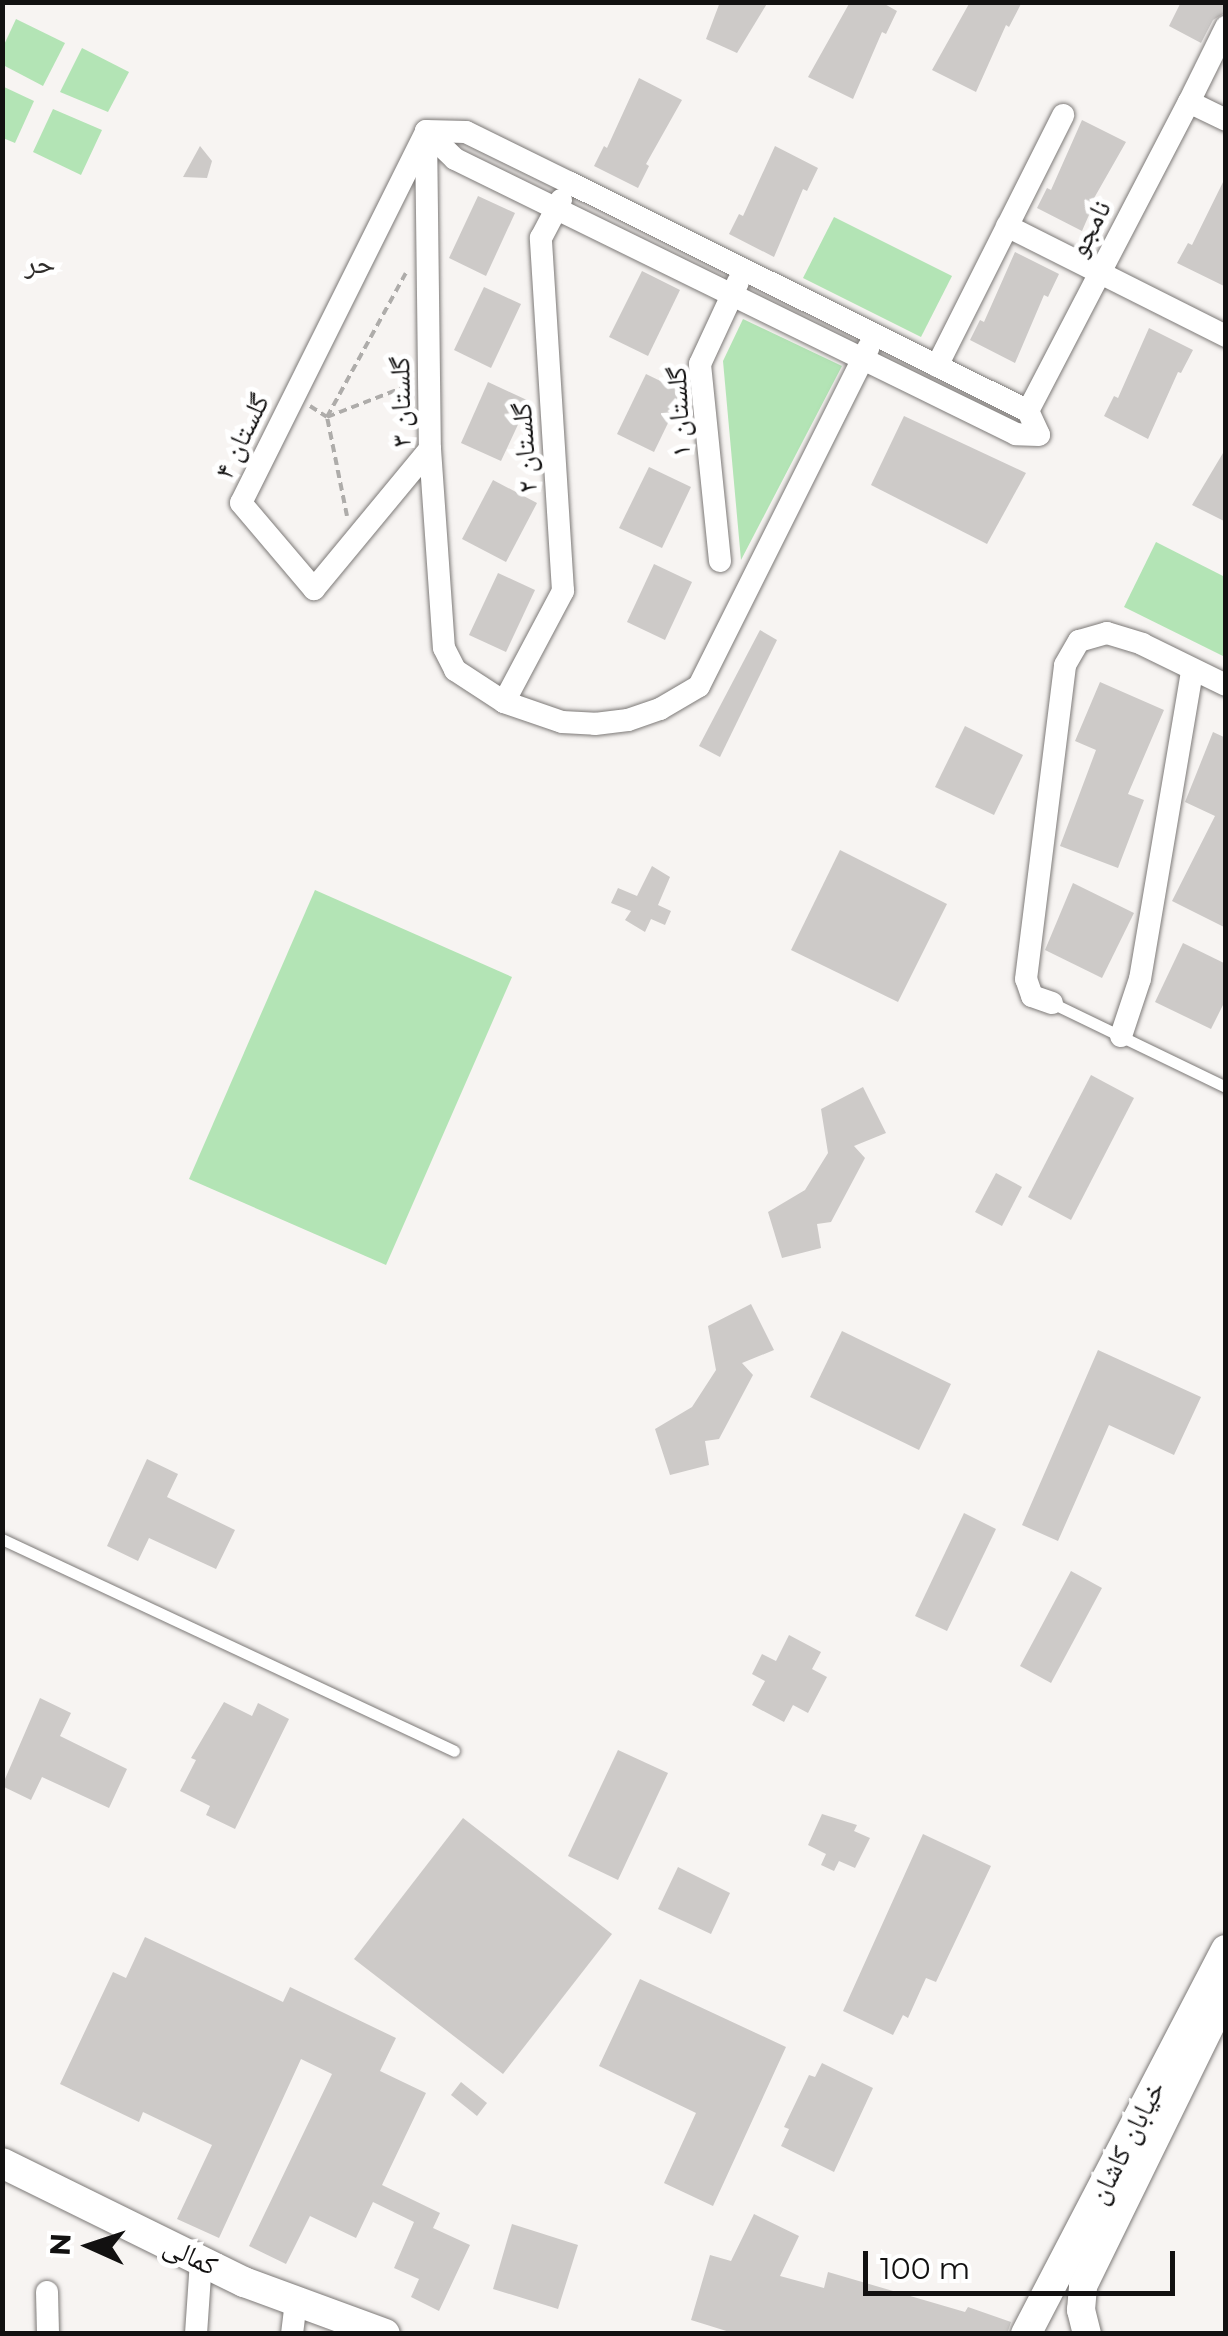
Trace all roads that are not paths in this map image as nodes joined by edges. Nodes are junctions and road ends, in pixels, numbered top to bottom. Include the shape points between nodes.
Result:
1 (1226, 27) edge
2 (1189, 102) junction
3 (1062, 115) dead end
4 (1222, 118) edge
5 (426, 130) junction
6 (570, 183) junction
7 (557, 209) junction
8 (1007, 226) junction
9 (744, 270) junction
10 (1100, 272) junction
11 (732, 295) junction
12 (875, 335) junction
13 (1226, 336) edge
14 (863, 358) junction
15 (936, 366) junction
16 (1028, 411) junction
17 (430, 449) junction
18 (720, 560) dead end
19 (1192, 670) junction
20 (1226, 686) edge
21 (504, 702) junction
22 (1052, 1003) joint
23 (1120, 1036) junction
24 (1226, 1087) edge
25 (2, 1539) edge
26 (454, 1750) dead end
27 (1226, 1950) edge
28 (1226, 1994) edge
29 (2, 2162) edge
30 (201, 2260) junction
31 (47, 2292) dead end
32 (296, 2302) junction
33 (48, 2334) edge
34 (196, 2334) edge
35 (292, 2334) edge
36 (385, 2334) edge
37 (1026, 2334) edge
38 (1087, 2334) edge

1 - 2 street, نامجو
2 - 4 street
2 - 10 street, نامجو
3 - 8 street
5 - 6 street via 466,132
5 - 7 street via 455,160
5 - 17 street, گلستان ۳
5 - 17 street, گلستان ۴ via 241,503 314,590
6 - 7 street, گلستان ۲
6 - 9 street
7 - 11 street
7 - 21 street, گلستان ۲ via 541,238 563,590
8 - 10 street
8 - 15 street
9 - 11 street, گلستان ۱
9 - 12 street
10 - 13 street
10 - 16 street, نامجو
11 - 14 street
11 - 18 street, گلستان ۱ via 700,364
12 - 14 street
12 - 15 street
14 - 16 street, نامجو via 1016,434 1039,435
14 - 21 street via 699,686 660,709 595,724 562,722
15 - 16 street
17 - 21 street, گلستان ۳ via 444,648 456,670
19 - 20 street
19 - 22 street via 1107,633 1079,640 1065,665 1026,979 1032,996
19 - 23 street via 1140,978
22 - 23 lane
23 - 24 lane
25 - 26 lane
27 - 37 main road, خیابان کاشان
28 - 38 street, خیابان کاشان via 1083,2286
29 - 30 main road, کمالی
30 - 32 main road, کمالی
30 - 34 street
31 - 33 street
32 - 35 street
32 - 36 main road, کمالی

